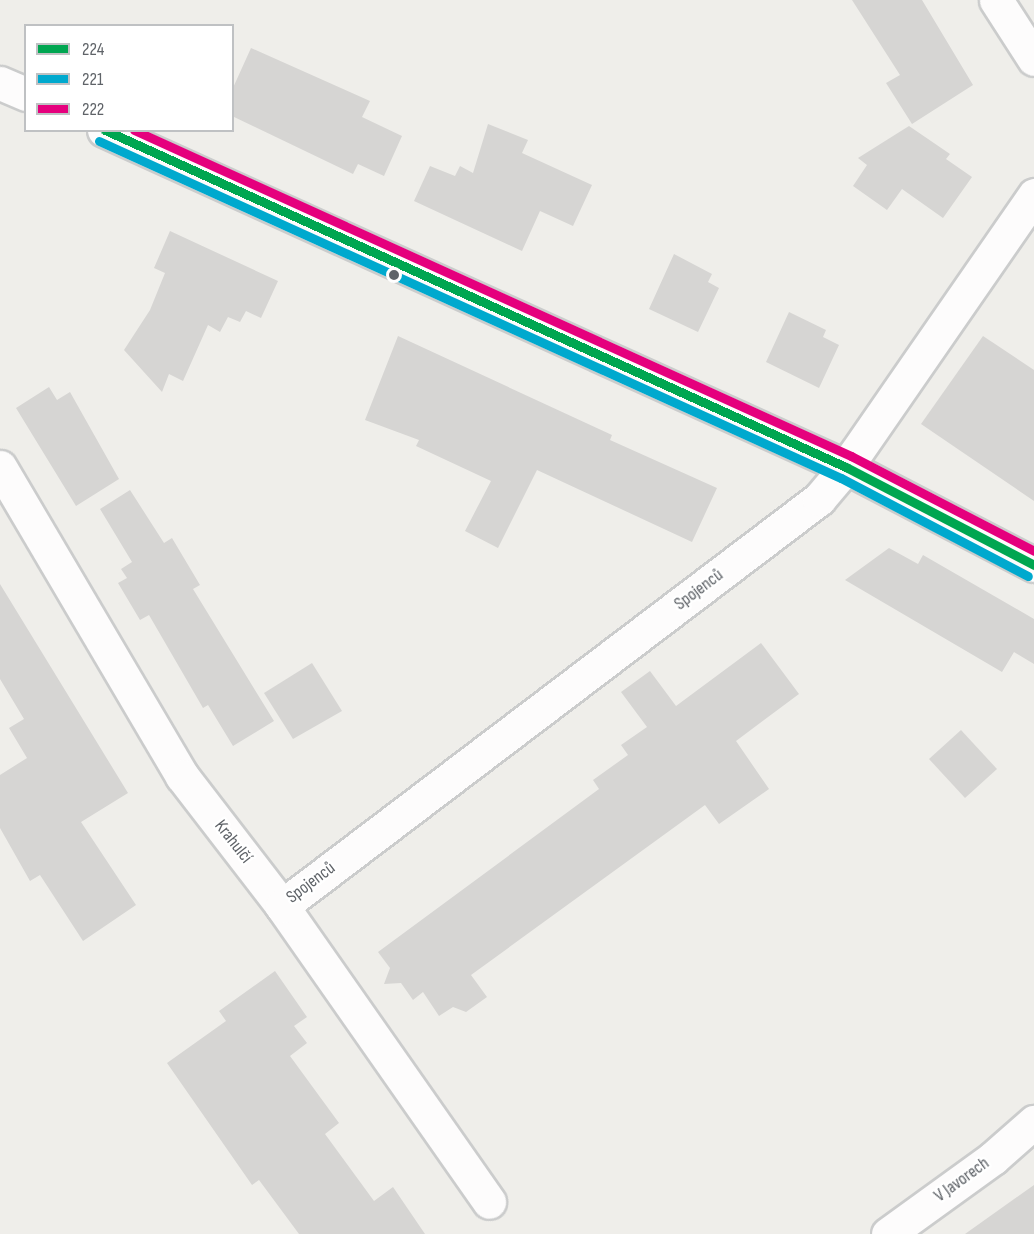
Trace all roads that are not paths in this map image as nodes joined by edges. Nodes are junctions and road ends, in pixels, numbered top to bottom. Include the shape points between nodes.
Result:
1 (996, 0) edge
2 (1025, 27) edge
3 (1034, 59) edge
4 (0, 83) edge
5 (24, 93) edge
6 (108, 132) edge
7 (1034, 195) edge
8 (0, 466) edge
9 (846, 467) junction
10 (1034, 565) edge
11 (282, 906) junction
12 (1034, 1122) edge
13 (489, 1202) dead end
14 (888, 1234) edge

1 - 2 street
2 - 3 street
4 - 5 street
6 - 9 street
7 - 9 street, Spojenců
8 - 11 street, Krahulčí via 182,776
9 - 10 street
9 - 11 street, Spojenců via 819,499
11 - 13 street, Krahulčí
12 - 14 street, V Javorech via 993,1158

